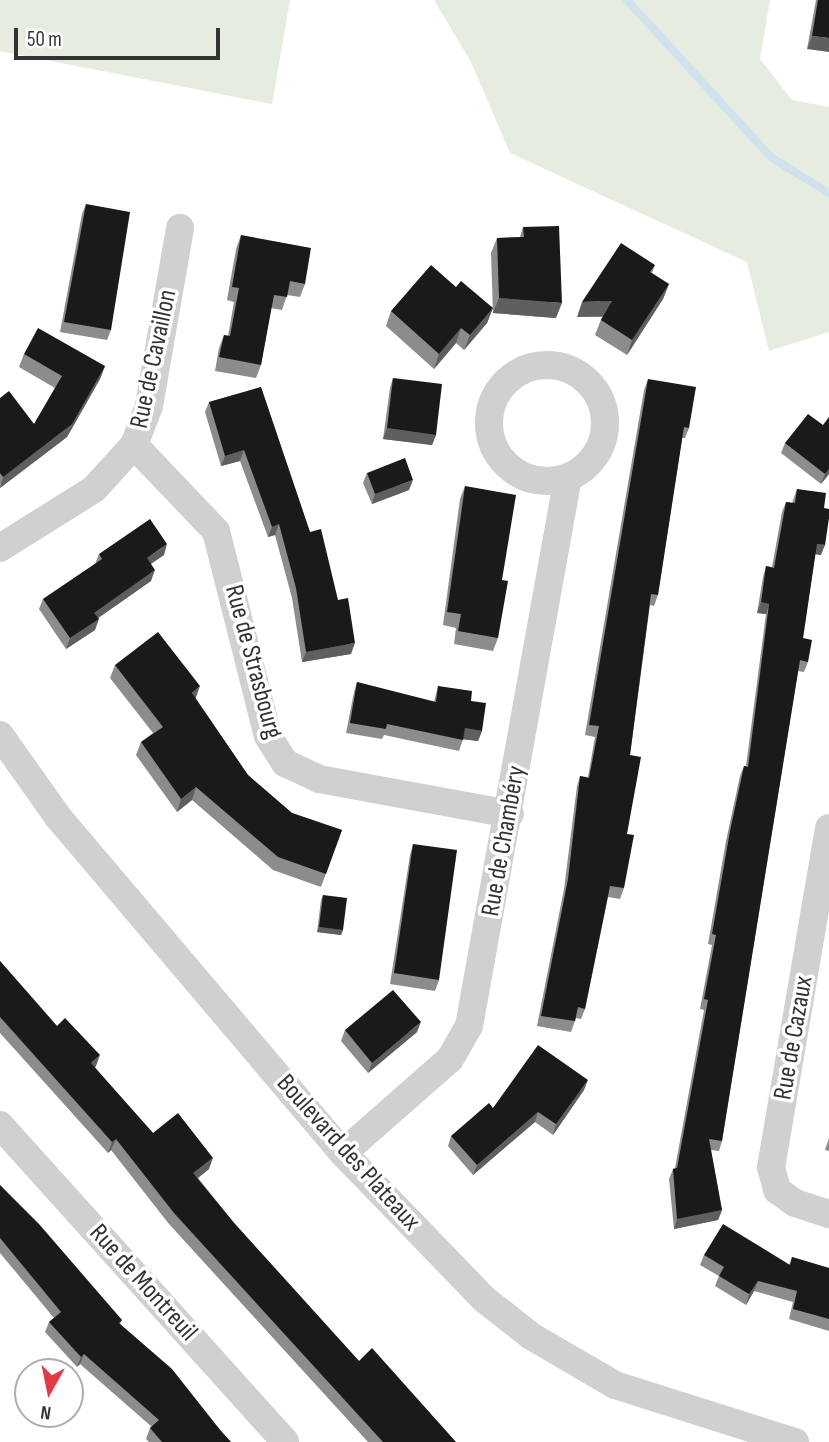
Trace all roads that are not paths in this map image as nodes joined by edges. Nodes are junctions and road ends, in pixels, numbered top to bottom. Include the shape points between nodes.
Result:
1 (180, 228) dead end
2 (134, 445) junction
3 (568, 477) junction
4 (0, 548) edge
5 (0, 735) edge
6 (510, 814) junction
7 (829, 828) edge
8 (825, 892) edge
9 (0, 1125) edge
10 (343, 1153) junction
11 (829, 1214) edge
12 (285, 1442) edge
13 (795, 1442) edge

1 - 2 street, Rue de Cavaillon via 149,406
2 - 4 street, Rue de Cavaillon via 94,489
2 - 6 street, Rue de Strasbourg via 216,531 268,736 285,763 318,779
3 - 3 street via 598,453 605,435 600,397 572,370 533,366 516,374 492,402 491,440 500,457 530,479
3 - 6 street, Rue de Chambéry
5 - 10 street, Boulevard des Plateaux via 58,817
6 - 10 street, Rue de Chambéry via 469,1026 450,1059
7 - 8 street, Rue de Cazaux
8 - 11 street, Rue de Cazaux via 771,1167 777,1190 795,1203
9 - 12 street, Rue de Montreuil
10 - 13 street, Boulevard des Plateaux via 484,1299 531,1336 615,1385

